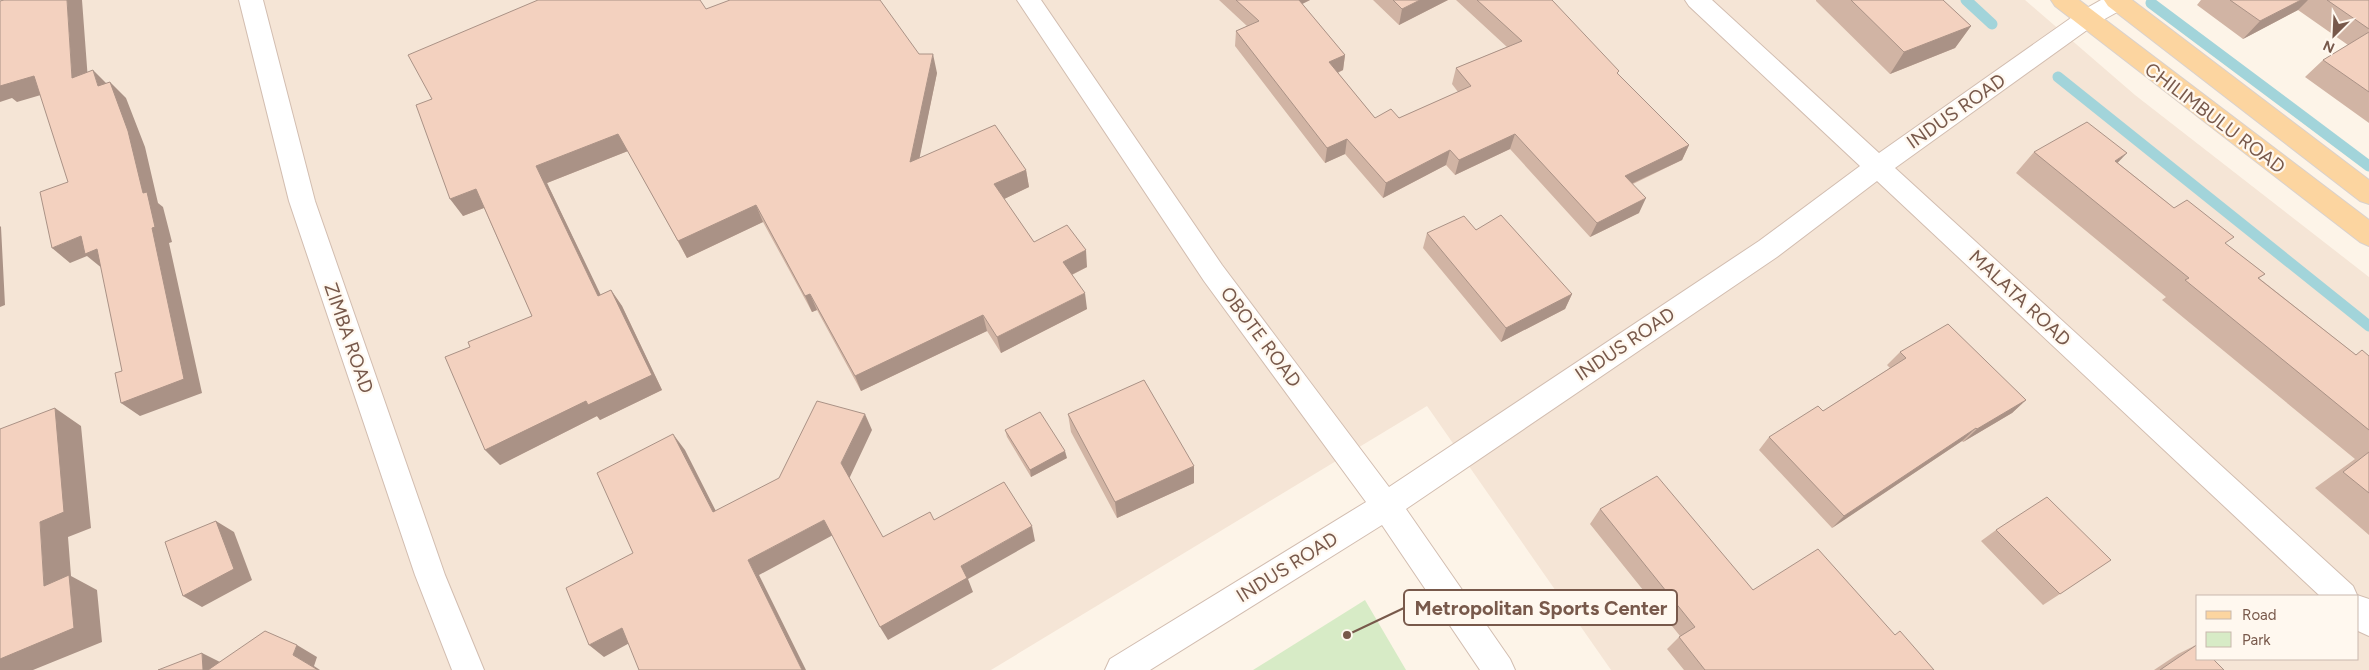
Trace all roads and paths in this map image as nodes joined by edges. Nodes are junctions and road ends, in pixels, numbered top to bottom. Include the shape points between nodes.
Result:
1 (251, 0) edge
2 (1029, 0) edge
3 (1697, 0) edge
4 (2063, 0) edge
5 (2118, 0) edge
6 (2086, 19) junction
7 (1879, 166) junction
8 (2369, 194) edge
9 (2369, 235) edge
10 (1386, 506) junction
11 (2341, 595) edge
12 (2359, 611) edge
13 (2369, 621) edge
14 (468, 670) edge
15 (1121, 670) edge
16 (1499, 670) edge

1 - 14 street, ZIMBA ROAD via 302,201 430,575
2 - 10 street, OBOTE ROAD via 1213,273
3 - 7 street, MALATA ROAD
4 - 6 main road, CHILIMBULU ROAD
5 - 6 street, INDUS ROAD
5 - 8 main road, CHILIMBULU ROAD
6 - 7 street, INDUS ROAD
6 - 9 main road, CHILIMBULU ROAD
7 - 10 street, INDUS ROAD via 1768,249
7 - 11 street, MALATA ROAD
10 - 15 street, INDUS ROAD
10 - 16 street, OBOTE ROAD
12 - 13 street

